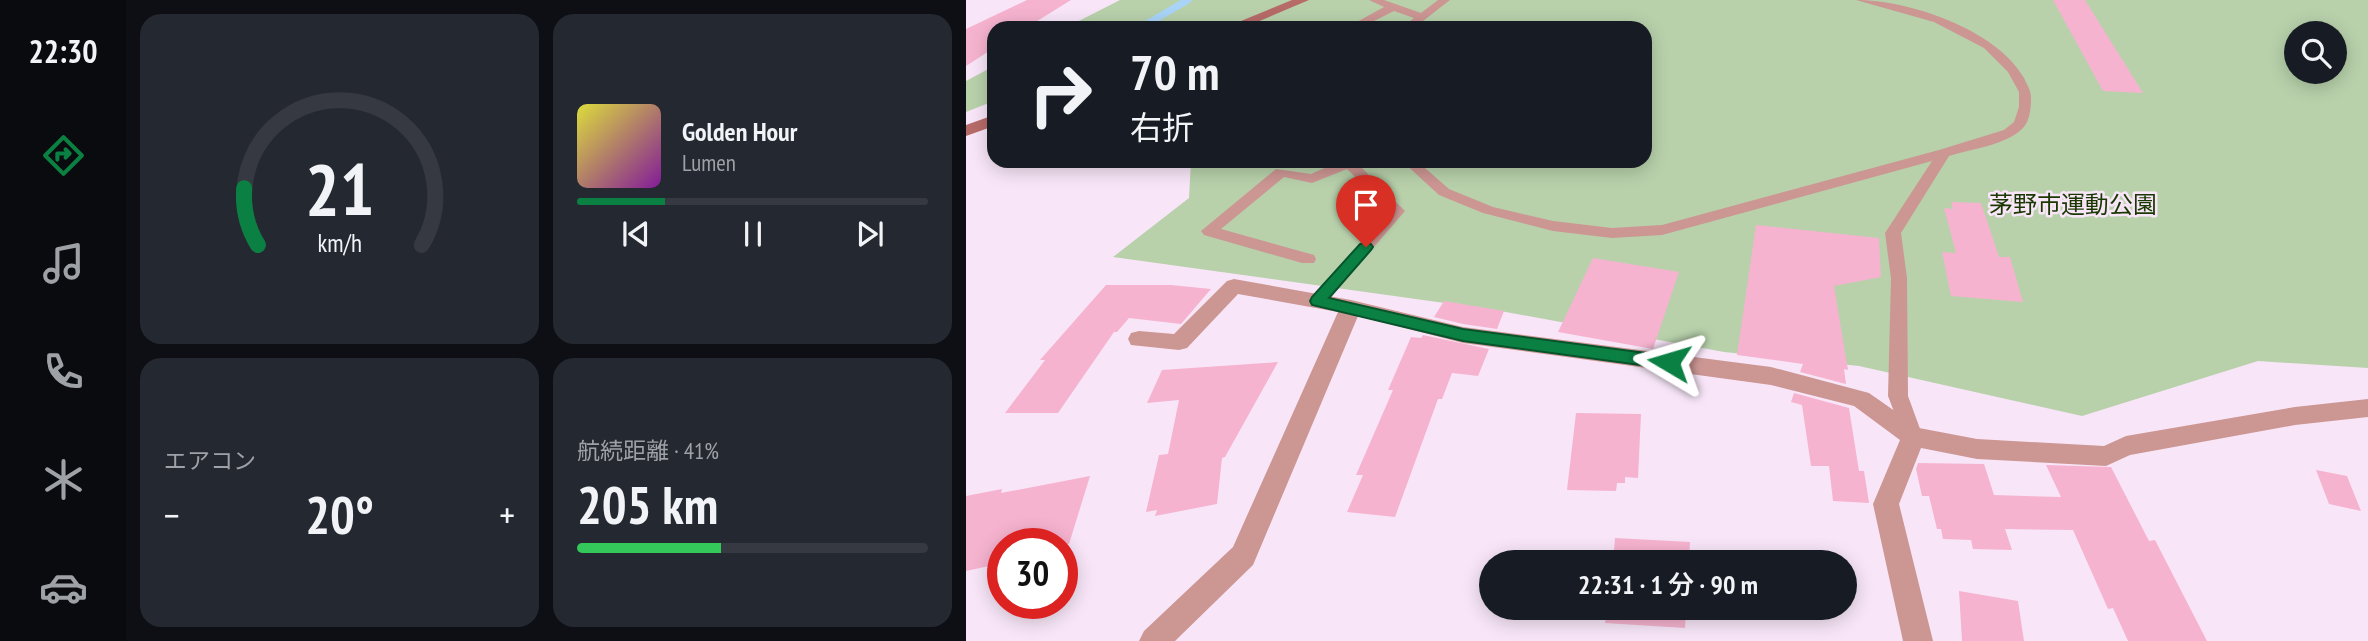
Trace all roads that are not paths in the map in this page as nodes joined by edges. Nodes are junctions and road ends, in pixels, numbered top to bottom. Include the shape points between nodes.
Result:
1 (1303, 0) edge
2 (1374, 0) edge
3 (1445, 0) edge
4 (1861, 0) edge
5 (1393, 7) junction
6 (1419, 16) junction
7 (1249, 21) edge
8 (1366, 21) edge
9 (1414, 21) edge
10 (987, 123) edge
11 (966, 131) edge
12 (1944, 153) junction
13 (1336, 168) edge
14 (1352, 168) edge
15 (1417, 168) edge
16 (1308, 259) dead end
17 (1318, 301) junction
18 (1351, 307) junction
19 (1139, 339) dead end
20 (2368, 408) edge
21 (1913, 437) junction
22 (1154, 641) edge
23 (1918, 641) edge

1 - 7 street
2 - 5 lane
3 - 6 lane
4 - 12 lane via 1961,30 1988,46 2013,70 2025,92 2020,124 2009,133
5 - 6 lane
5 - 8 lane
6 - 9 lane
10 - 11 street
12 - 15 lane via 1662,230 1612,233 1553,226 1488,210 1444,192
12 - 21 lane via 1893,233 1899,278 1898,396
13 - 16 lane via 1312,179 1281,172 1209,231
14 - 17 lane via 1397,211
17 - 18 street
17 - 19 street via 1234,286 1179,342
18 - 21 street via 1463,335 1771,376 1861,399
18 - 22 street via 1243,556
20 - 21 street via 2126,446 2106,456 1977,449
21 - 23 street via 1886,504

